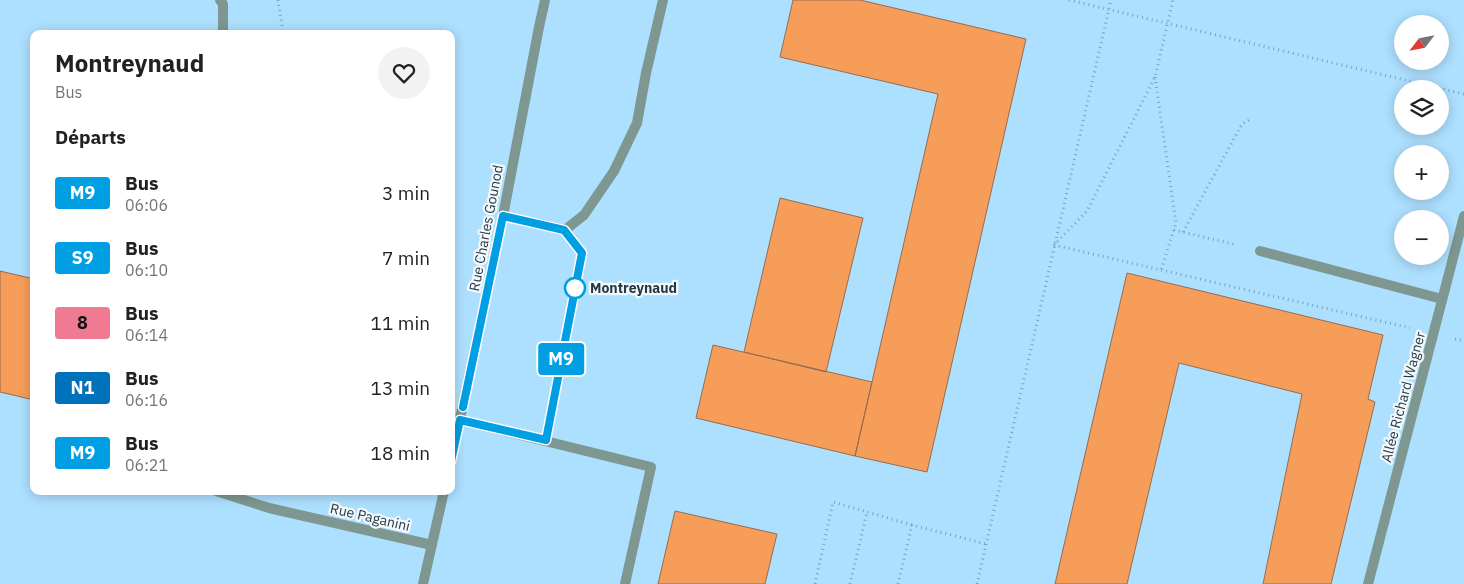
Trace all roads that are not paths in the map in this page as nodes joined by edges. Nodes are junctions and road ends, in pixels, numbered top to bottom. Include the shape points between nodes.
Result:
1 (220, 0) edge
2 (545, 0) edge
3 (663, 0) edge
4 (223, 30) edge
5 (503, 216) junction
6 (1464, 216) edge
7 (564, 230) junction
8 (1260, 251) road end
9 (1442, 299) junction
10 (460, 420) junction
11 (546, 440) junction
12 (455, 443) edge
13 (228, 495) edge
14 (443, 495) edge
15 (432, 545) junction
16 (423, 584) edge
17 (625, 584) edge
18 (1368, 584) edge

1 - 4 street via 223,4
2 - 5 street, Rue Charles Gounod
3 - 7 street via 637,123 614,171 584,215
5 - 7 street
5 - 10 street, Rue Charles Gounod
6 - 9 street, Allée Richard Wagner
7 - 11 street via 582,253
8 - 9 street
9 - 18 street, Allée Richard Wagner
10 - 11 street
10 - 12 street, Rue Charles Gounod
11 - 17 street via 651,467
13 - 15 street, Rue Paganini via 268,508
14 - 15 street
15 - 16 street

